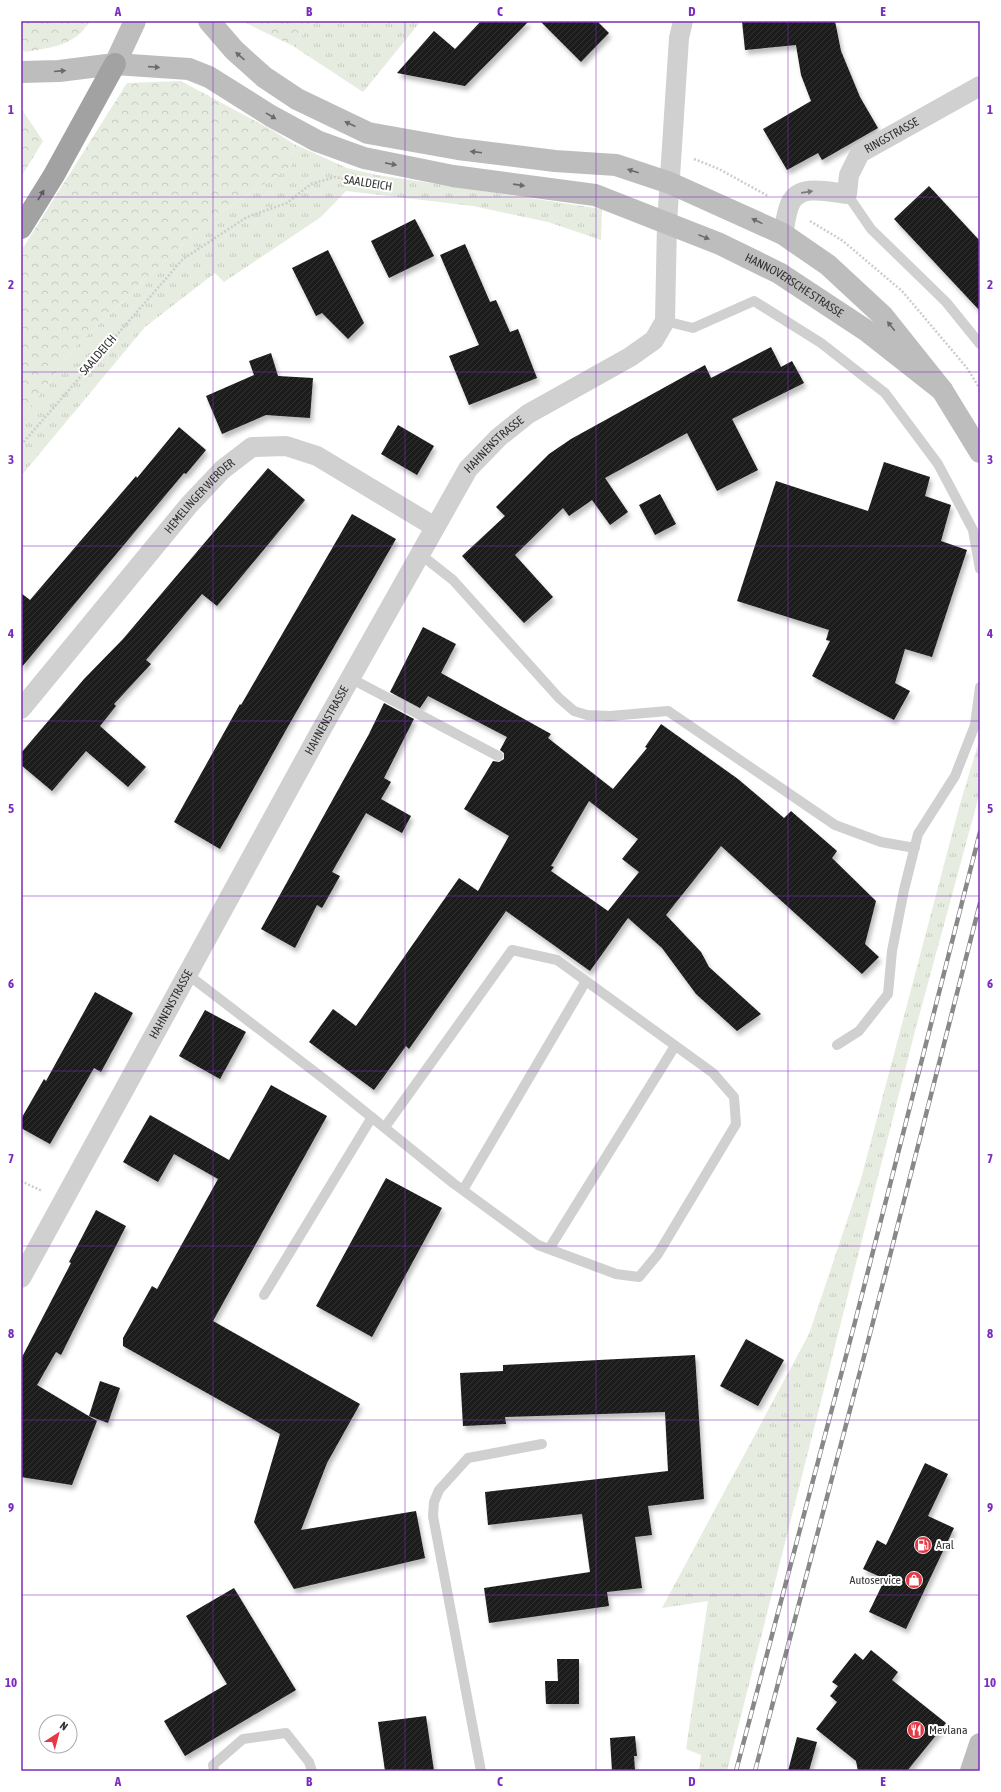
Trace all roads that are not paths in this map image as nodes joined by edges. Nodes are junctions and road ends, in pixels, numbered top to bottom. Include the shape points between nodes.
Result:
1 (136, 21) edge
2 (210, 21) edge
3 (683, 21) edge
4 (115, 64) junction
5 (21, 72) edge
6 (980, 86) edge
7 (670, 183) junction
8 (847, 194) junction
9 (668, 223) junction
10 (21, 228) edge
11 (783, 234) junction
12 (665, 321) junction
13 (980, 344) edge
14 (942, 390) junction
15 (980, 452) edge
16 (435, 528) junction
17 (420, 554) junction
18 (980, 569) edge
19 (350, 678) junction
20 (980, 687) edge
21 (21, 709) edge
22 (498, 756) dead end
23 (915, 848) junction
24 (187, 974) junction
25 (586, 980) junction
26 (837, 1045) dead end
27 (675, 1046) junction
28 (372, 1117) junction
29 (385, 1127) junction
30 (463, 1190) junction
31 (549, 1249) junction
32 (21, 1278) edge
33 (264, 1295) dead end
34 (542, 1444) dead end
35 (980, 1744) edge
36 (214, 1771) edge
37 (312, 1771) edge
38 (482, 1771) edge
39 (971, 1771) edge

1 - 4 main road
7 -> 2 main road, HANNOVERSCHE STRASSE via 616,165 555,162 458,149 368,133 297,99 264,77 234,50
3 - 7 street via 679,38
5 -> 4 main road, HANNOVERSCHE STRASSE via 59,71
4 -> 9 main road, HANNOVERSCHE STRASSE via 189,69 209,77 317,141 364,158 453,176 595,195
10 -> 4 highway via 58,168
6 - 8 street, RINGSTRASSE via 860,154 849,175
7 - 9 street
11 -> 7 main road, HANNOVERSCHE STRASSE
11 -> 8 street via 790,203 800,193 811,190
8 - 13 lane via 871,229 946,302
9 - 12 street, HAHNENSTRASSE
9 -> 14 main road, HANNOVERSCHE STRASSE via 720,244 779,273 866,330
14 -> 11 main road, HANNOVERSCHE STRASSE via 882,316 828,265
12 - 16 street, HAHNENSTRASSE via 654,340 630,357 528,414 499,437 468,469
12 - 18 lane via 694,328 754,300 821,343 880,389 938,464 973,530
14 - 15 main road, HANNOVERSCHE STRASSE
16 - 17 street, HAHNENSTRASSE
16 - 21 street, HEMELINGER WERDER via 317,456 286,446 252,447 222,470 189,505
17 - 19 street, HAHNENSTRASSE
17 - 23 lane via 453,580 559,698 574,711 587,715 610,716 668,711 835,825 881,842
19 - 22 lane
19 - 24 street, HAHNENSTRASSE
20 - 23 lane via 975,725 955,776 918,834
23 - 26 lane via 892,951 888,994 859,1031
24 - 28 lane
24 - 32 street, HAHNENSTRASSE
25 - 27 lane
25 - 29 lane via 558,960 512,950
25 - 30 lane
27 - 31 lane
27 - 31 lane via 712,1073 734,1097 736,1124 658,1254 639,1277 616,1274
28 - 29 lane
28 - 33 lane
29 - 30 lane
30 - 31 lane via 538,1245
34 - 38 lane via 468,1458 439,1490 434,1502 433,1516
35 - 39 main road
36 - 37 lane via 213,1765 243,1739 286,1733 309,1762

